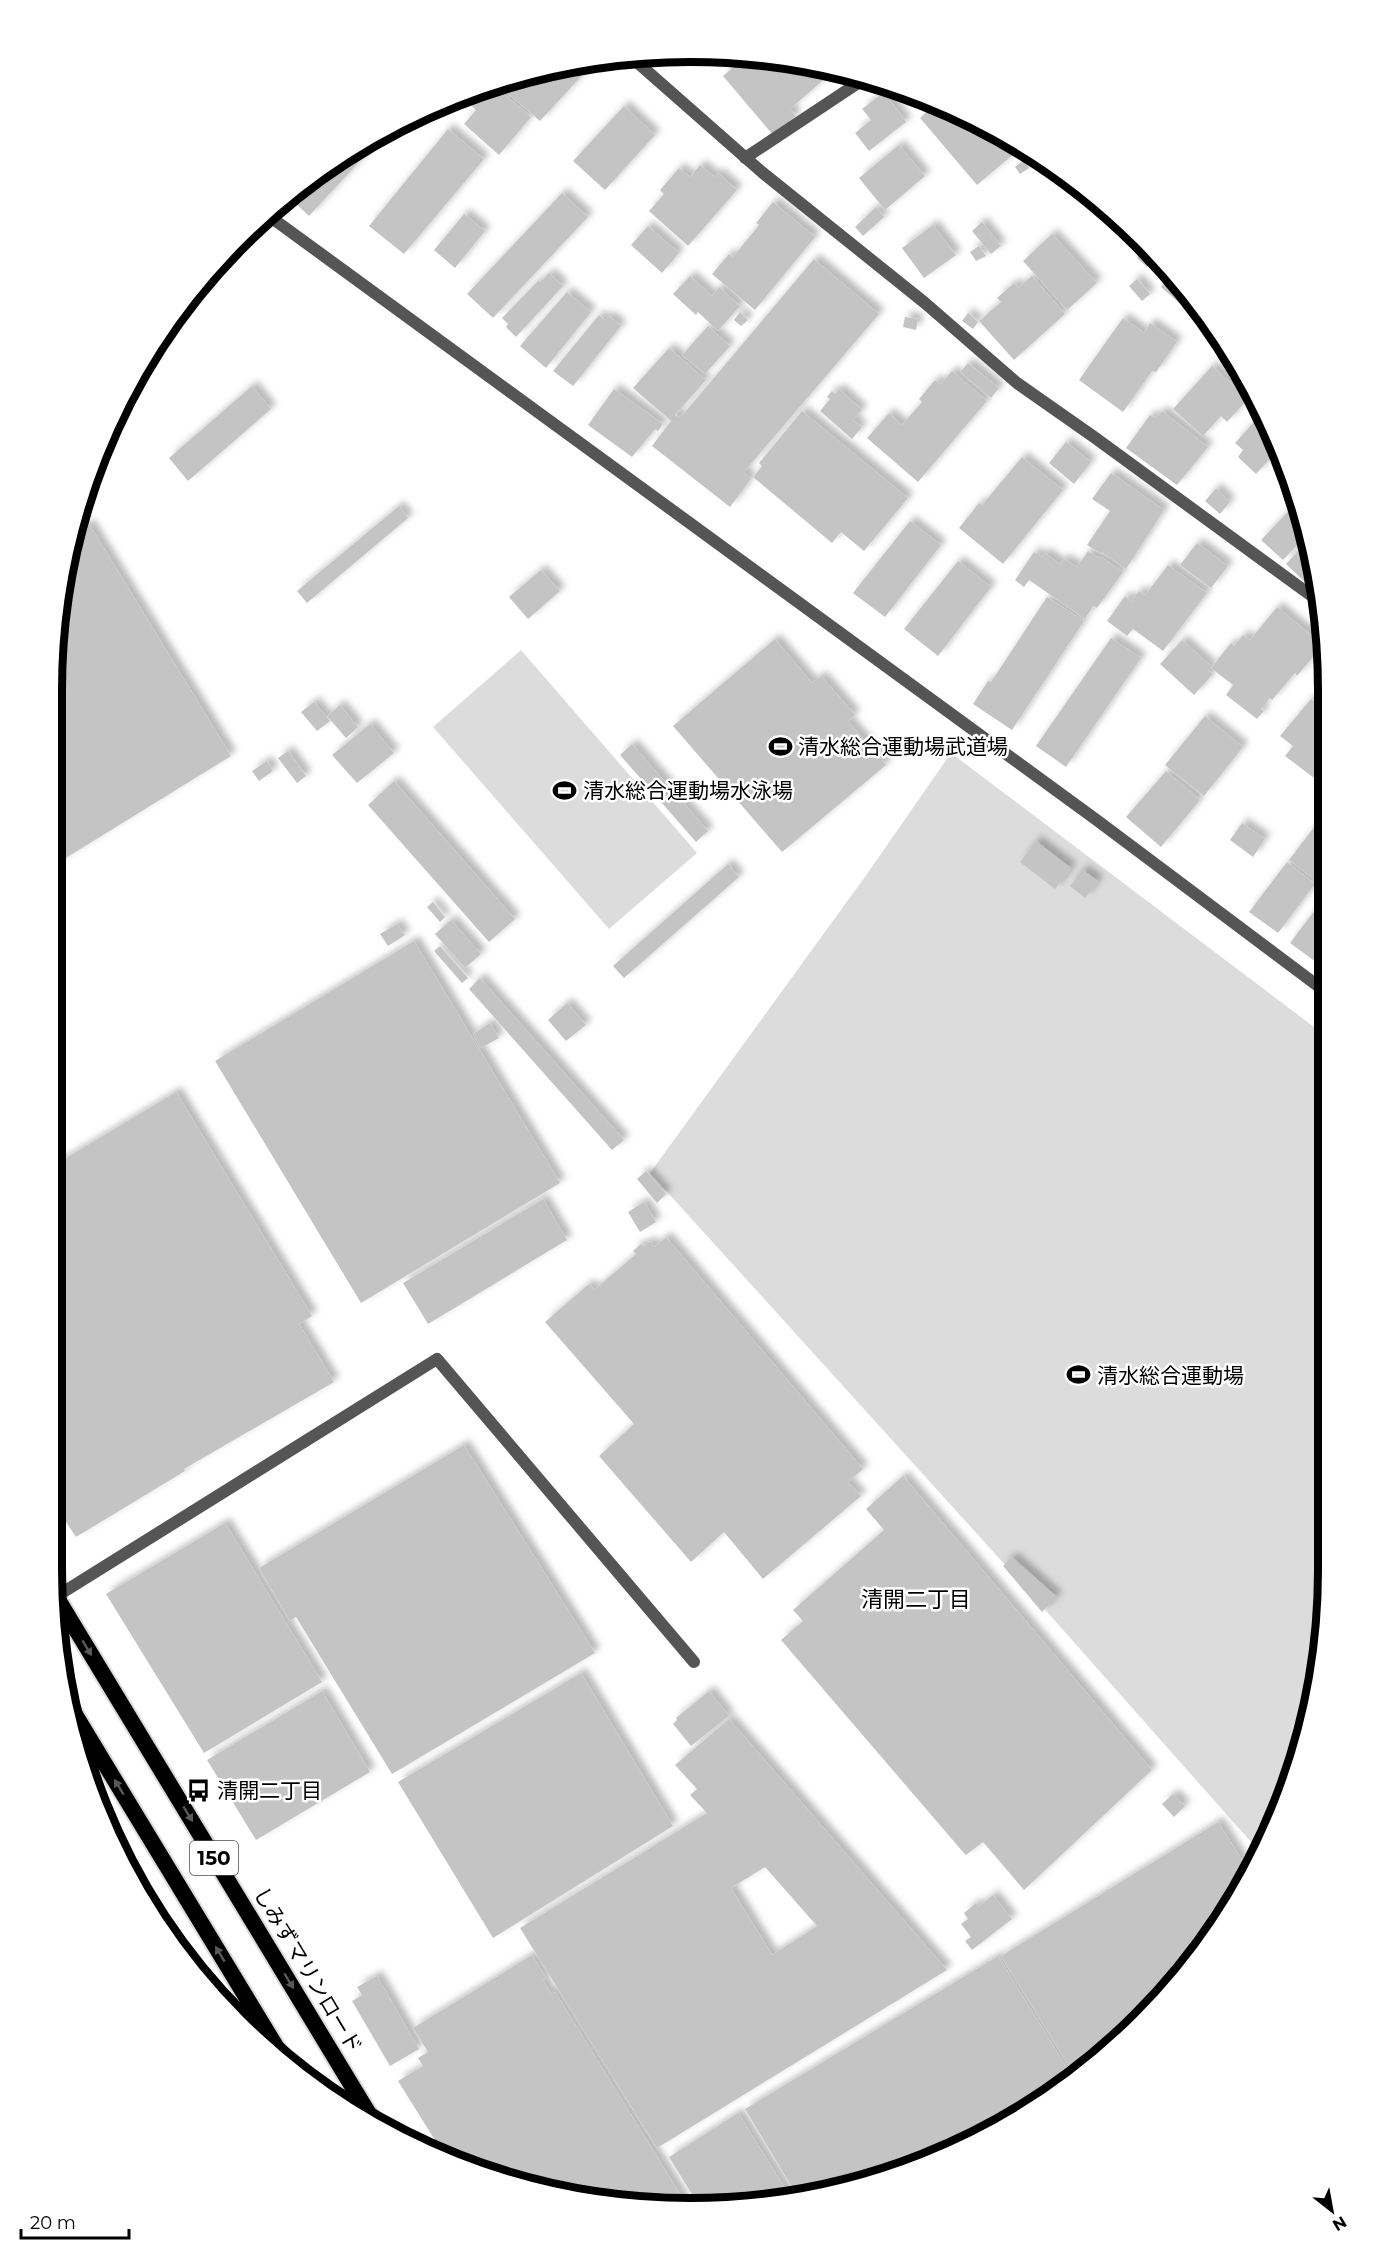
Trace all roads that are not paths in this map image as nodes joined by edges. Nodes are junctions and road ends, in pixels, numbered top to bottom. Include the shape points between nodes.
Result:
1 (639, 64) edge
2 (856, 84) edge
3 (745, 158) junction
4 (274, 219) edge
5 (1311, 595) edge
6 (1318, 986) edge
7 (63, 1593) edge
8 (63, 1607) edge
9 (694, 1662) dead end
10 (81, 1725) edge
11 (270, 2036) edge
12 (365, 2106) edge

1 - 3 street
2 - 3 street
3 - 5 street via 925,303 1017,383
4 - 6 street via 1098,820
7 - 9 street via 437,1359
8 -> 12 highway, しみずマリンロード / 150
11 -> 10 highway, 150

